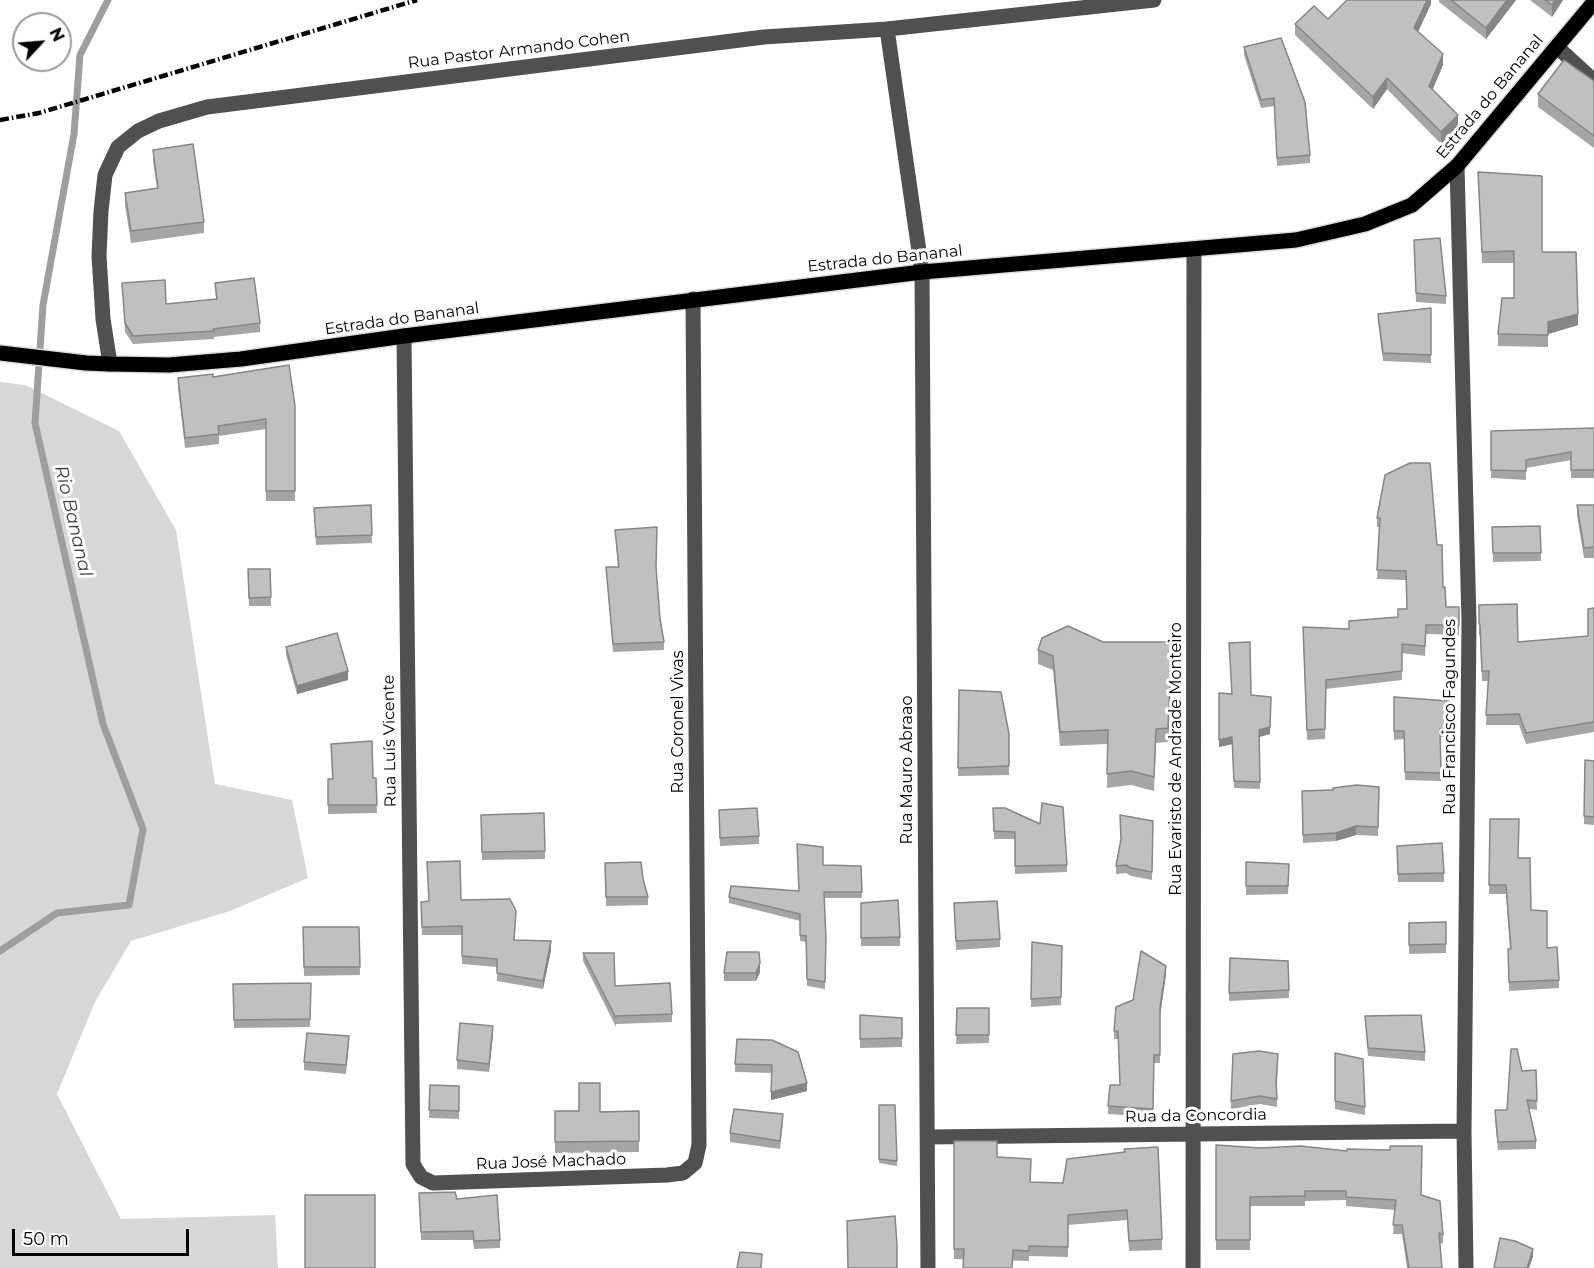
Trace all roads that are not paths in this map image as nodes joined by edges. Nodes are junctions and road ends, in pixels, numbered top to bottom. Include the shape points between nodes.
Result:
1 (1154, 0) edge
2 (1594, 2) edge
3 (887, 28) junction
4 (1557, 47) junction
5 (1594, 81) edge
6 (1457, 166) junction
7 (1194, 250) junction
8 (922, 272) junction
9 (693, 299) junction
10 (404, 336) junction
11 (0, 353) edge
12 (110, 364) junction
13 (1464, 1131) junction
14 (1194, 1133) junction
15 (928, 1137) junction
16 (699, 1145) joint
17 (411, 1146) joint
18 (928, 1268) edge
19 (1193, 1268) edge
20 (1466, 1268) edge

1 - 3 street, Rua Pastor Armando Cohen
2 - 4 main road, Estrada do Bananal
3 - 8 street, Rua Mauro Abraao
3 - 12 street, Rua Pastor Armando Cohen via 764,37 207,107 159,121 118,147 105,175 99,256 102,319
4 - 5 street
4 - 6 main road, Estrada do Bananal
6 - 7 main road, Estrada do Bananal via 1412,205 1365,224 1296,240
6 - 13 street, Rua Francisco Fagundes via 1470,621
7 - 8 main road, Estrada do Bananal
7 - 14 street, Rua Evaristo de Andrade Monteiro
8 - 9 main road, Estrada do Bananal
8 - 15 street, Rua Mauro Abraao
9 - 10 main road, Estrada do Bananal
9 - 16 street, Rua Coronel Vivas
10 - 12 main road, Estrada do Bananal via 241,359 169,365
10 - 17 street, Rua Luís Vicente
11 - 12 main road, Estrada do Bananal
13 - 14 street, Rua da Concordia
13 - 20 street, Rua Francisco Fagundes
14 - 15 street, Rua da Concordia
14 - 19 street, Rua Evaristo de Andrade Monteiro
15 - 18 street, Rua Mauro Abraao
16 - 17 street, Rua José Machado via 695,1163 683,1173 587,1180 434,1183 422,1177 413,1164

